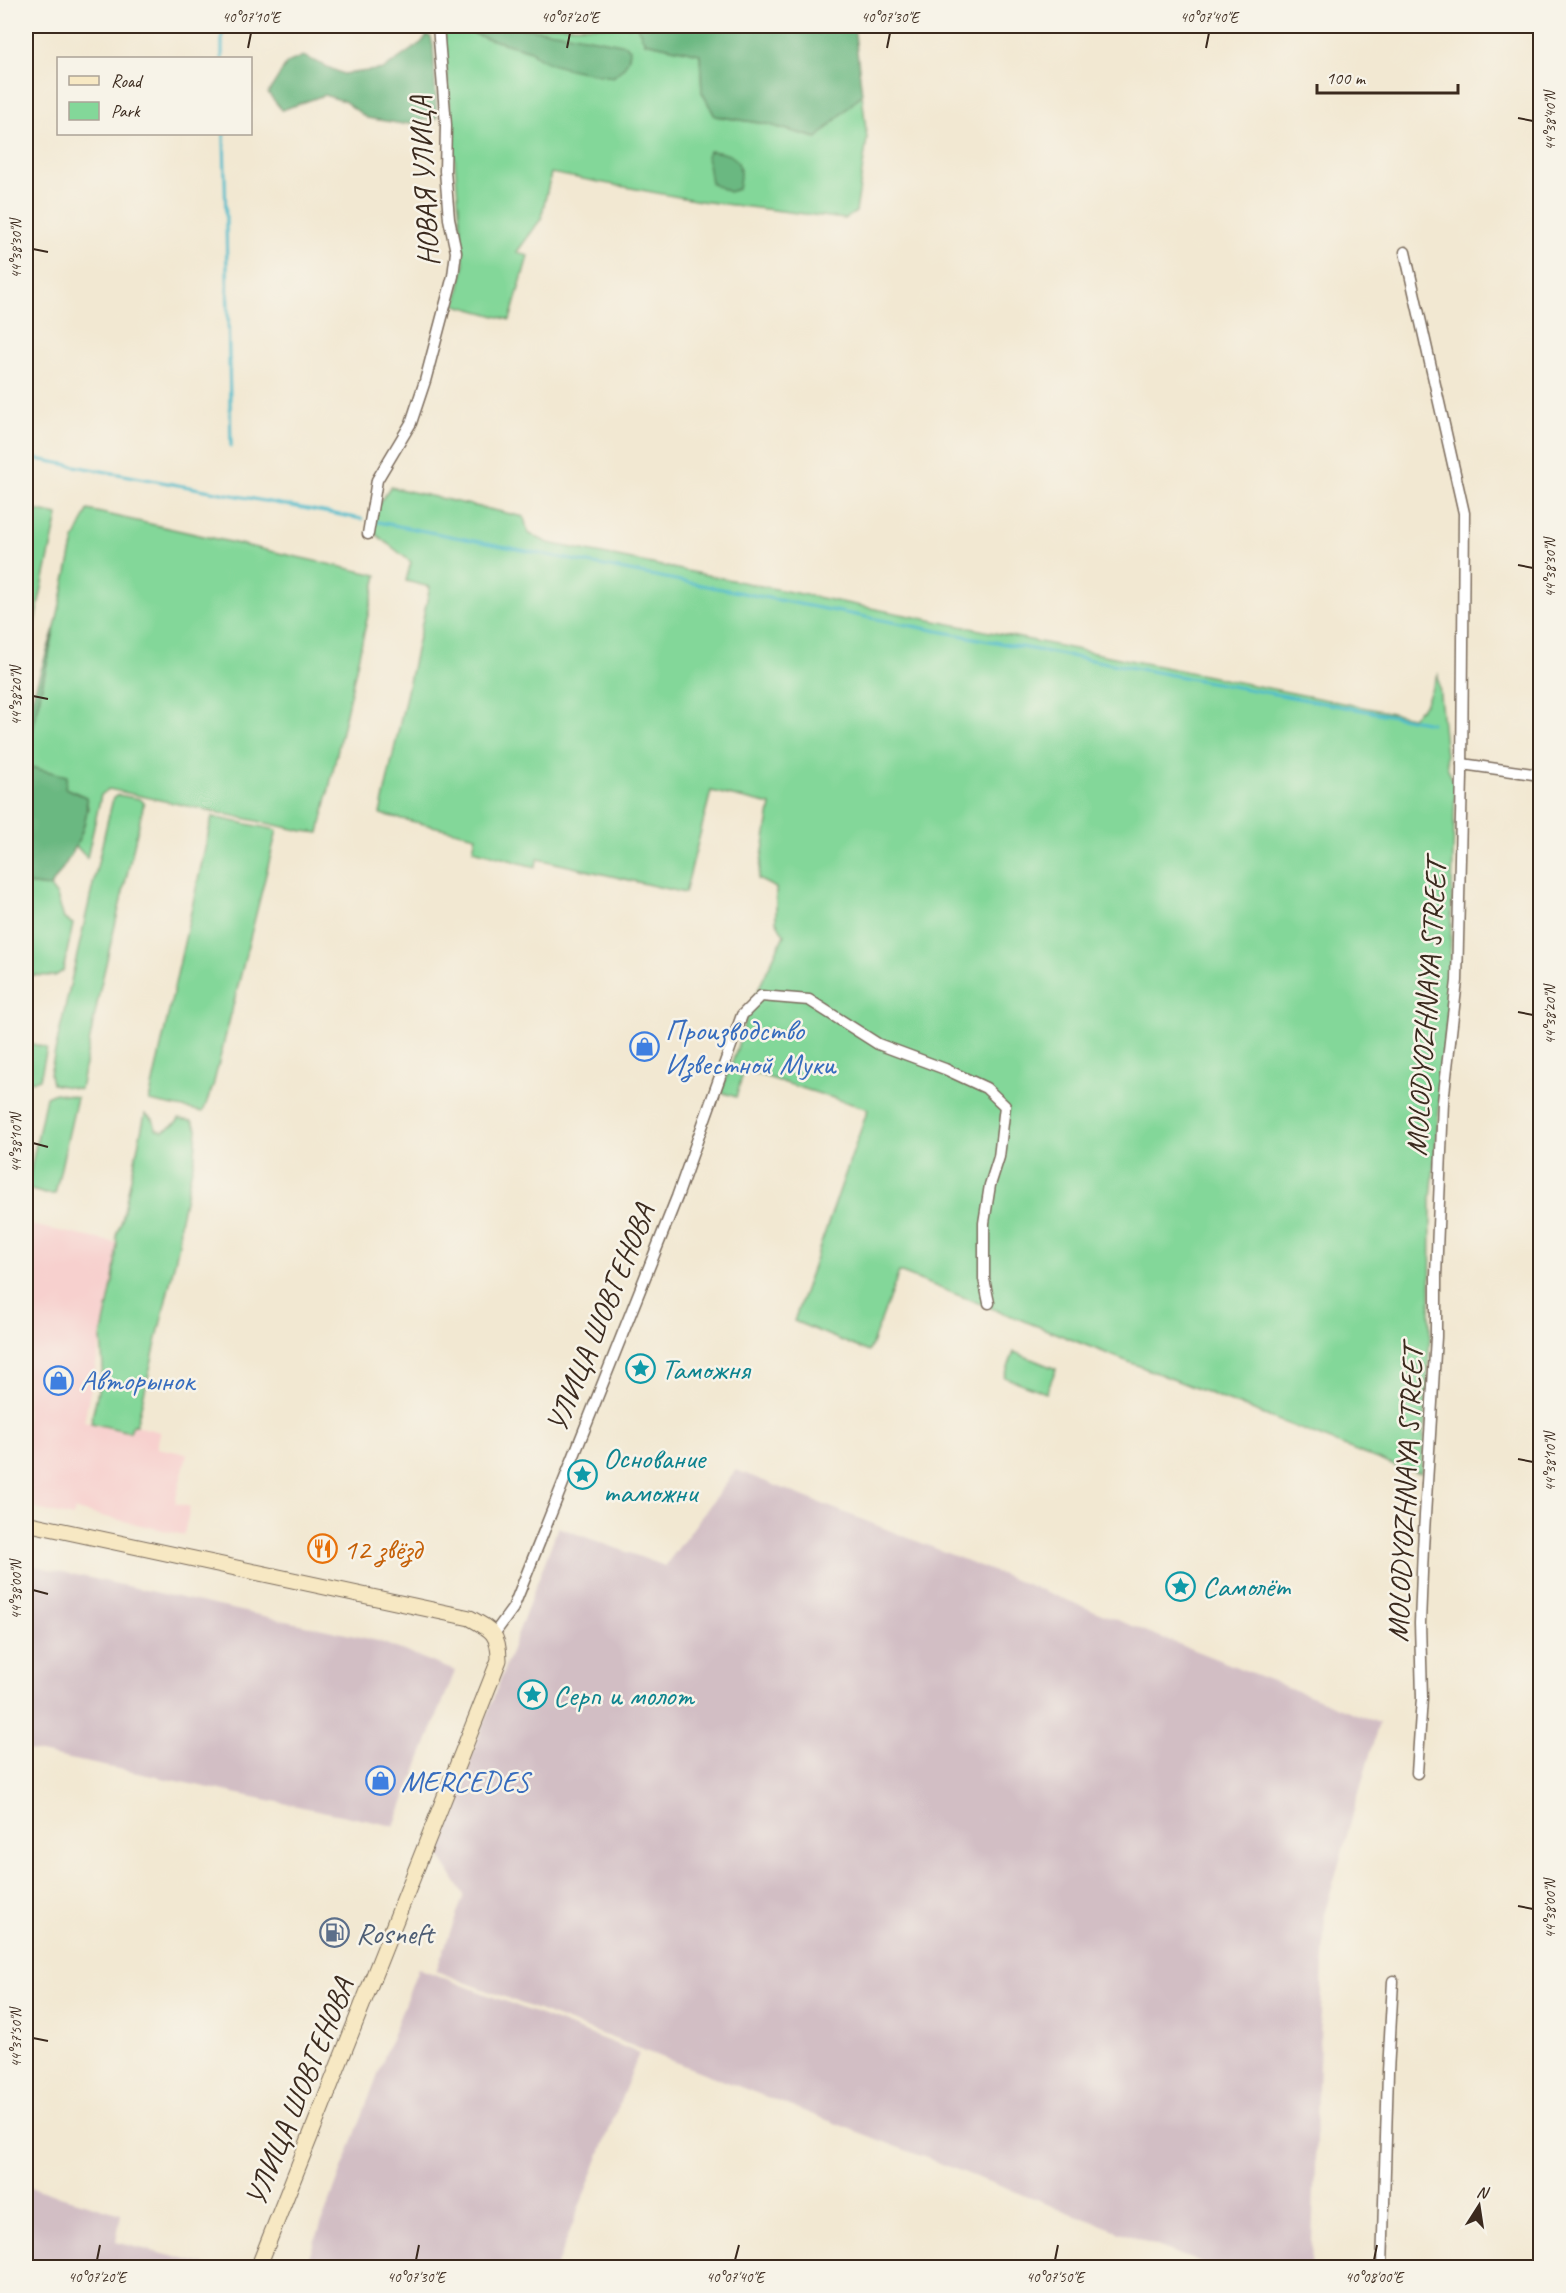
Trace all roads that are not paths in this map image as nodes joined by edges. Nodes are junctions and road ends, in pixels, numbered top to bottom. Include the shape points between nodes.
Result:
1 (438, 26) edge
2 (1405, 252) dead end
3 (368, 534) dead end
4 (1462, 764) junction
5 (1540, 775) edge
6 (989, 1304) dead end
7 (26, 1523) edge
8 (490, 1631) junction
9 (1417, 1773) dead end
10 (1393, 1981) dead end
11 (258, 2268) edge
12 (1382, 2268) edge

1 - 3 street, НОВАЯ УЛИЦА via 446,125 445,171 456,252 453,276 411,423 377,480
2 - 4 street, MOLODYOZHNAYA STREET via 1464,513
4 - 5 street
4 - 9 street, MOLODYOZHNAYA STREET via 1457,981 1443,1102
6 - 8 street, УЛИЦА ШОВГЕНОВА via 984,1279 984,1223 1005,1106 986,1088 878,1044 809,1000 761,996 742,1015 677,1197 513,1608
7 - 8 street via 470,1618
8 - 11 street, УЛИЦА ШОВГЕНОВА via 499,1645 499,1660
10 - 12 street

